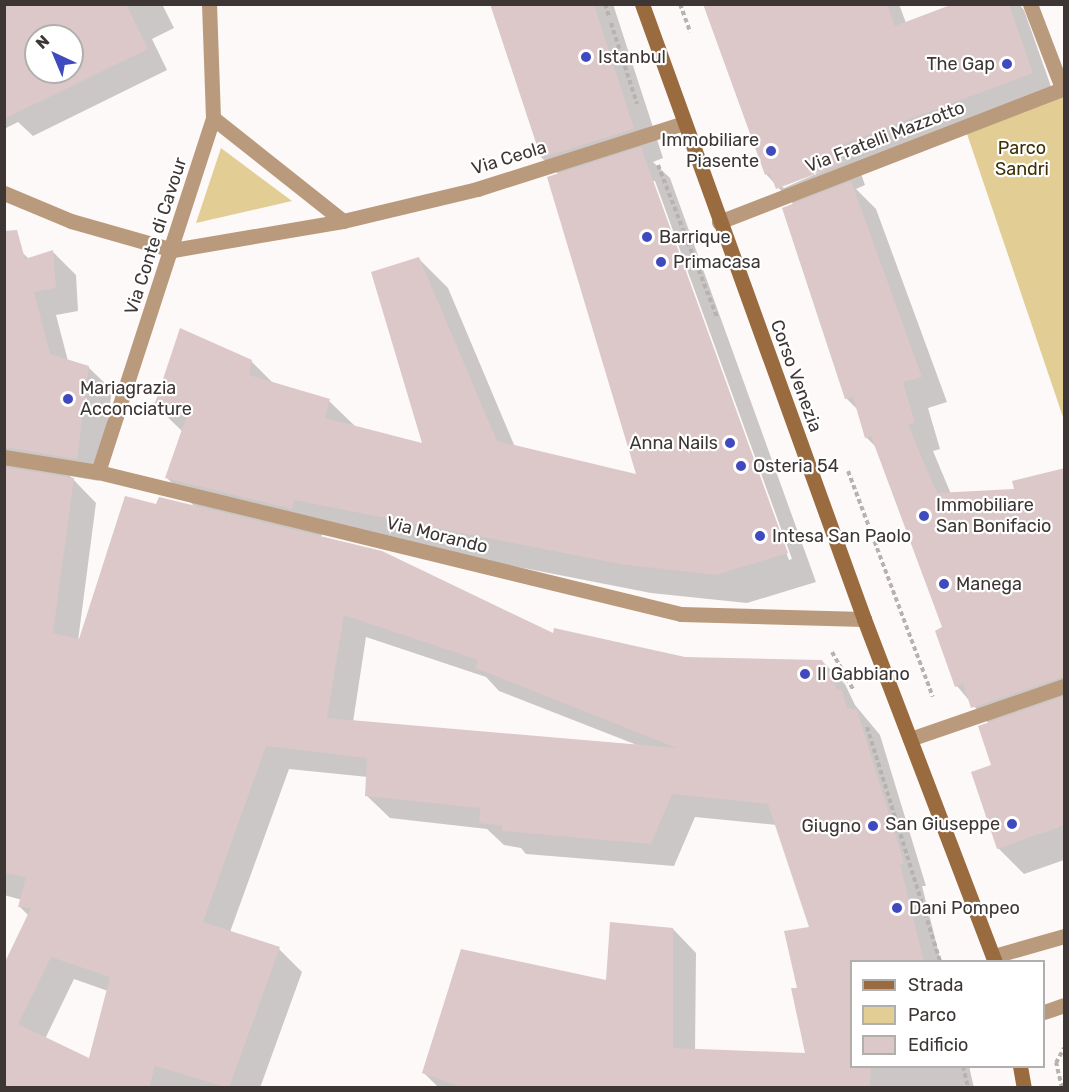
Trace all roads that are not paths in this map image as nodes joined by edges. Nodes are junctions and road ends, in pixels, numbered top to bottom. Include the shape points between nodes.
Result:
1 (209, 4) edge
2 (642, 4) edge
3 (1030, 4) edge
4 (1063, 88) edge
5 (213, 118) junction
6 (684, 123) junction
7 (4, 194) edge
8 (343, 221) junction
9 (719, 222) junction
10 (173, 250) junction
11 (4, 457) edge
12 (98, 472) junction
13 (864, 619) junction
14 (1065, 686) edge
15 (910, 739) junction
16 (1065, 936) edge
17 (994, 959) edge
18 (1065, 1005) edge
19 (1045, 1012) edge
20 (1020, 1068) edge
21 (1024, 1088) edge

1 - 5 street, Via Conte di Cavour
2 - 6 street, Corso Venezia
3 - 4 street
4 - 9 street, Via Fratelli Mazzotto
5 - 8 street
5 - 10 street, Via Conte di Cavour
6 - 8 street, Via Ceola via 477,189
6 - 9 street, Corso Venezia
7 - 10 street, Via Ceola via 71,221
8 - 10 street, Via Ceola
9 - 13 street, Corso Venezia
10 - 12 street, Via Conte di Cavour
11 - 12 street, Via Morando
12 - 13 street, Via Morando via 681,614
13 - 15 street, Corso Venezia
14 - 15 street
15 - 17 street, Corso Venezia
16 - 17 street
18 - 19 street
20 - 21 street

